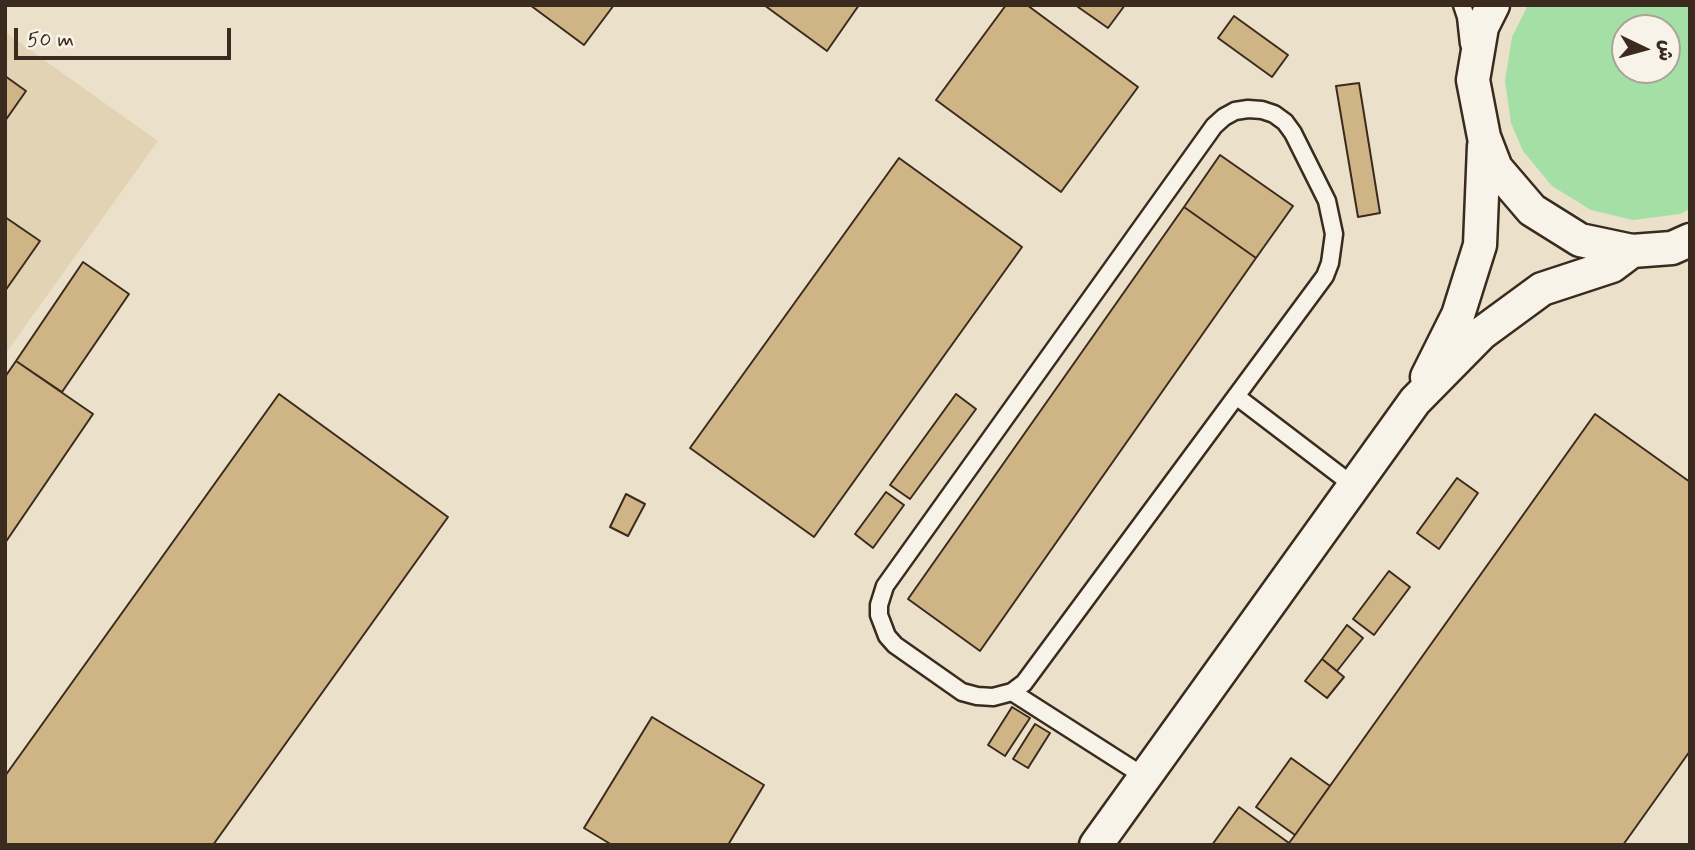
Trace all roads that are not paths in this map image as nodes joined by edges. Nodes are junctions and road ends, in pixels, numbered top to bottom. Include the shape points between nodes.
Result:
1 (1462, 5) edge
2 (1493, 5) edge
3 (1473, 80) junction
4 (1484, 137) junction
5 (1684, 245) edge
6 (1632, 251) junction
7 (1236, 396) junction
8 (1415, 401) junction
9 (1354, 486) junction
10 (1012, 692) junction
11 (1145, 777) junction
12 (1096, 845) edge

1 - 3 lane
2 - 3 street via 1482,27
3 - 4 street
4 - 6 street via 1496,168 1532,210 1580,240
4 - 8 street via 1480,245 1458,315
5 - 6 street
6 - 8 street via 1612,266 1542,289 1482,333
7 - 9 lane
7 - 10 lane via 1035,670
7 - 10 lane via 1325,276 1333,249 1327,201 1293,132 1274,114 1262,110 1235,111 1214,126 881,595 882,626 895,645 962,692 977,696
8 - 9 street
9 - 11 street
10 - 11 lane
11 - 12 street

